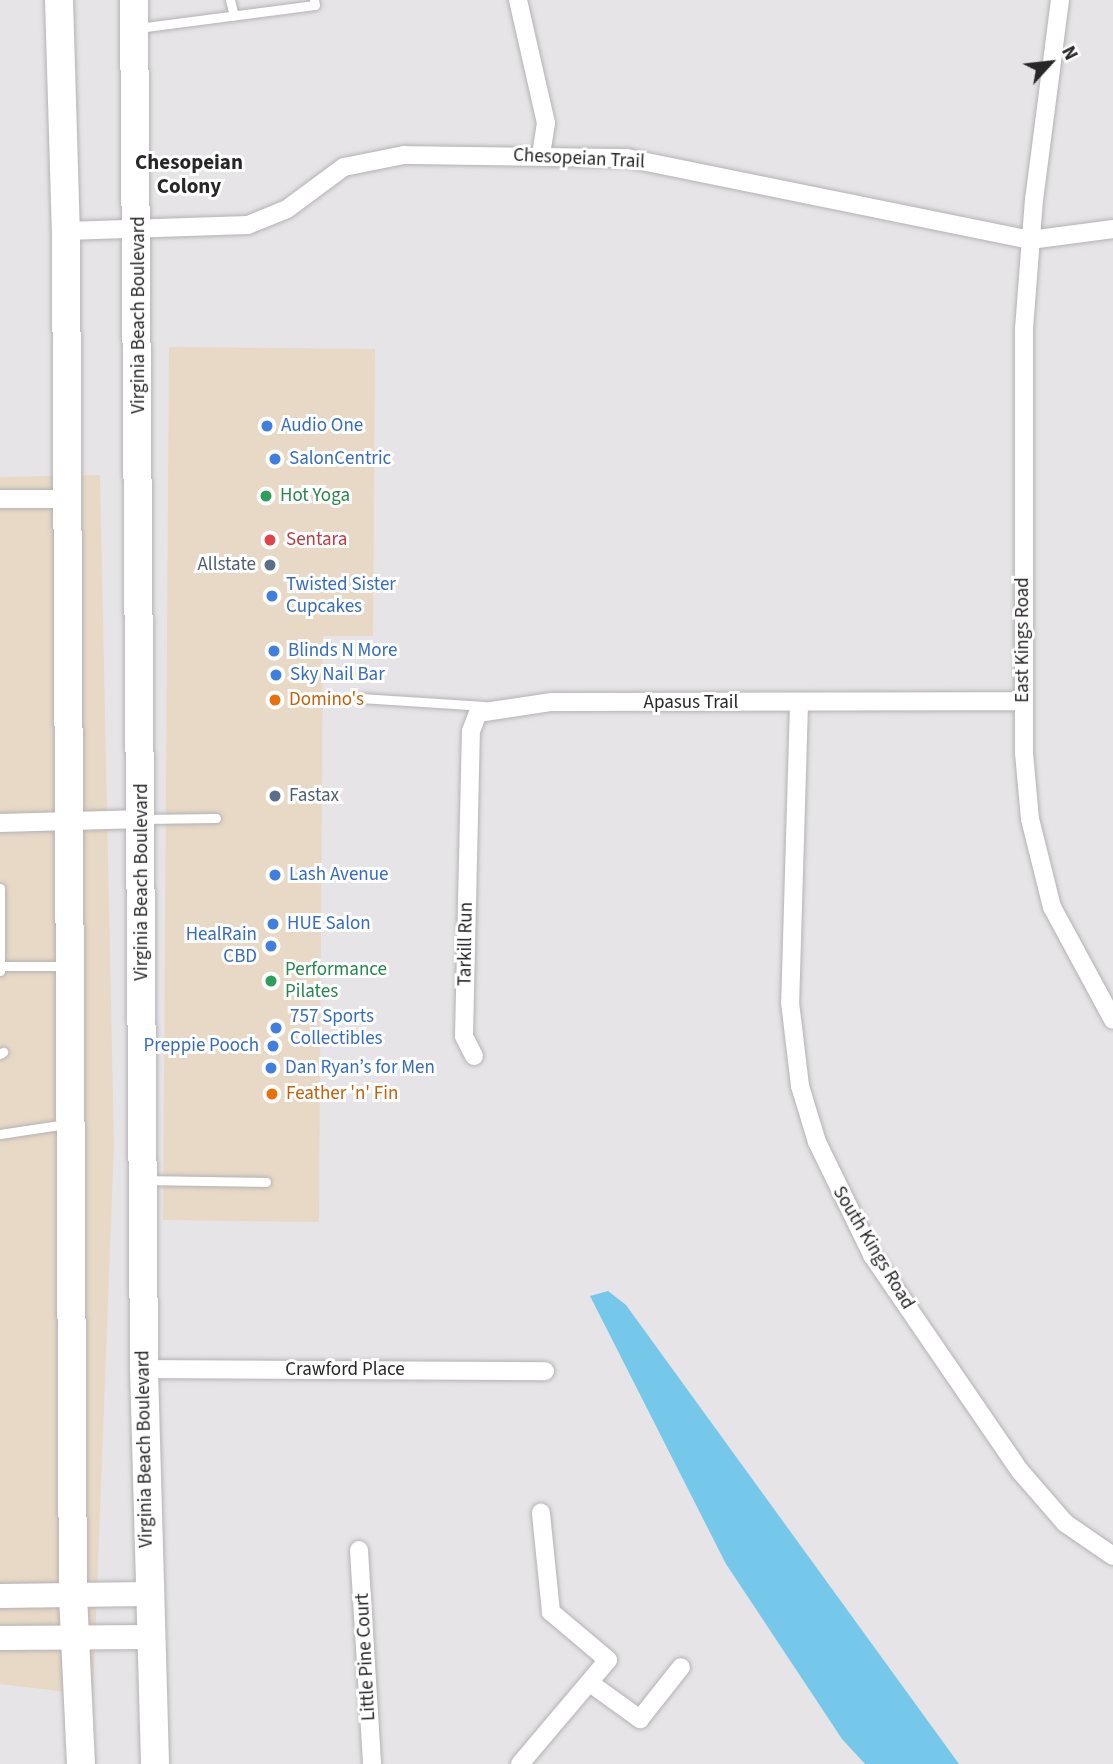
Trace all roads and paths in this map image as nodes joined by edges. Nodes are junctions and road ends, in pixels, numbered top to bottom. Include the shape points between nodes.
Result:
1 (59, 0) edge
2 (134, 0) edge
3 (230, 0) edge
4 (314, 0) edge
5 (518, 0) edge
6 (1060, 0) edge
7 (234, 16) junction
8 (135, 29) junction
9 (541, 156) junction
10 (1113, 229) edge
11 (139, 230) junction
12 (66, 231) junction
13 (1030, 240) junction
14 (0, 499) edge
15 (65, 499) junction
16 (361, 698) dead end
17 (1023, 701) junction
18 (799, 704) junction
19 (489, 707) junction
20 (216, 818) dead end
21 (143, 819) junction
22 (68, 822) junction
23 (0, 823) edge
24 (0, 888) edge
25 (70, 966) junction
26 (1, 969) edge
27 (1113, 1020) edge
28 (474, 1056) dead end
29 (71, 1124) junction
30 (0, 1134) edge
31 (143, 1180) junction
32 (266, 1182) dead end
33 (144, 1369) junction
34 (545, 1371) dead end
35 (541, 1513) dead end
36 (359, 1550) dead end
37 (1113, 1556) edge
38 (148, 1594) junction
39 (73, 1595) junction
40 (0, 1596) edge
41 (148, 1637) junction
42 (0, 1638) edge
43 (74, 1639) junction
44 (681, 1667) dead end
45 (590, 1682) junction
46 (81, 1764) edge
47 (155, 1764) edge
48 (372, 1764) edge
49 (520, 1764) edge

1 - 12 main road
2 - 8 main road, Virginia Beach Boulevard
3 - 7 lane
4 - 7 lane via 315,5
5 - 9 street via 546,123
6 - 13 street, East Kings Road
7 - 8 lane
8 - 11 main road, Virginia Beach Boulevard
9 - 11 street, Chesopeian Trail via 370,160 344,167 287,209 248,225
9 - 13 street, Chesopeian Trail via 626,158 695,169
10 - 13 street, Chesopeian Trail
11 - 12 street, Chesopeian Trail
11 - 21 main road, Virginia Beach Boulevard
12 - 15 main road
13 - 17 street, East Kings Road
14 - 15 street
15 - 22 main road
16 - 19 lane
17 - 18 street, Apasus Trail
17 - 27 street, East Kings Road via 1039,866 1066,939
18 - 19 street, Apasus Trail
18 - 37 street, South Kings Road via 790,1002 800,1086 817,1142 872,1255 1020,1471 1066,1523
19 - 28 street, Tarkill Run via 471,731 464,1036
20 - 21 lane
21 - 22 street
21 - 31 main road, Virginia Beach Boulevard
22 - 23 street
22 - 25 main road
24 - 26 lane
25 - 26 lane
25 - 29 main road
29 - 30 lane
29 - 39 main road
31 - 32 lane
31 - 33 main road, Virginia Beach Boulevard
33 - 34 street, Crawford Place
33 - 38 main road, Virginia Beach Boulevard
35 - 45 street via 551,1612 608,1660
36 - 48 street, Little Pine Court
38 - 39 main road
38 - 41 main road, Virginia Beach Boulevard
39 - 40 main road
39 - 43 main road
41 - 43 main road
41 - 47 main road, Virginia Beach Boulevard
42 - 43 main road
43 - 46 main road
44 - 45 street via 639,1719
45 - 49 street

